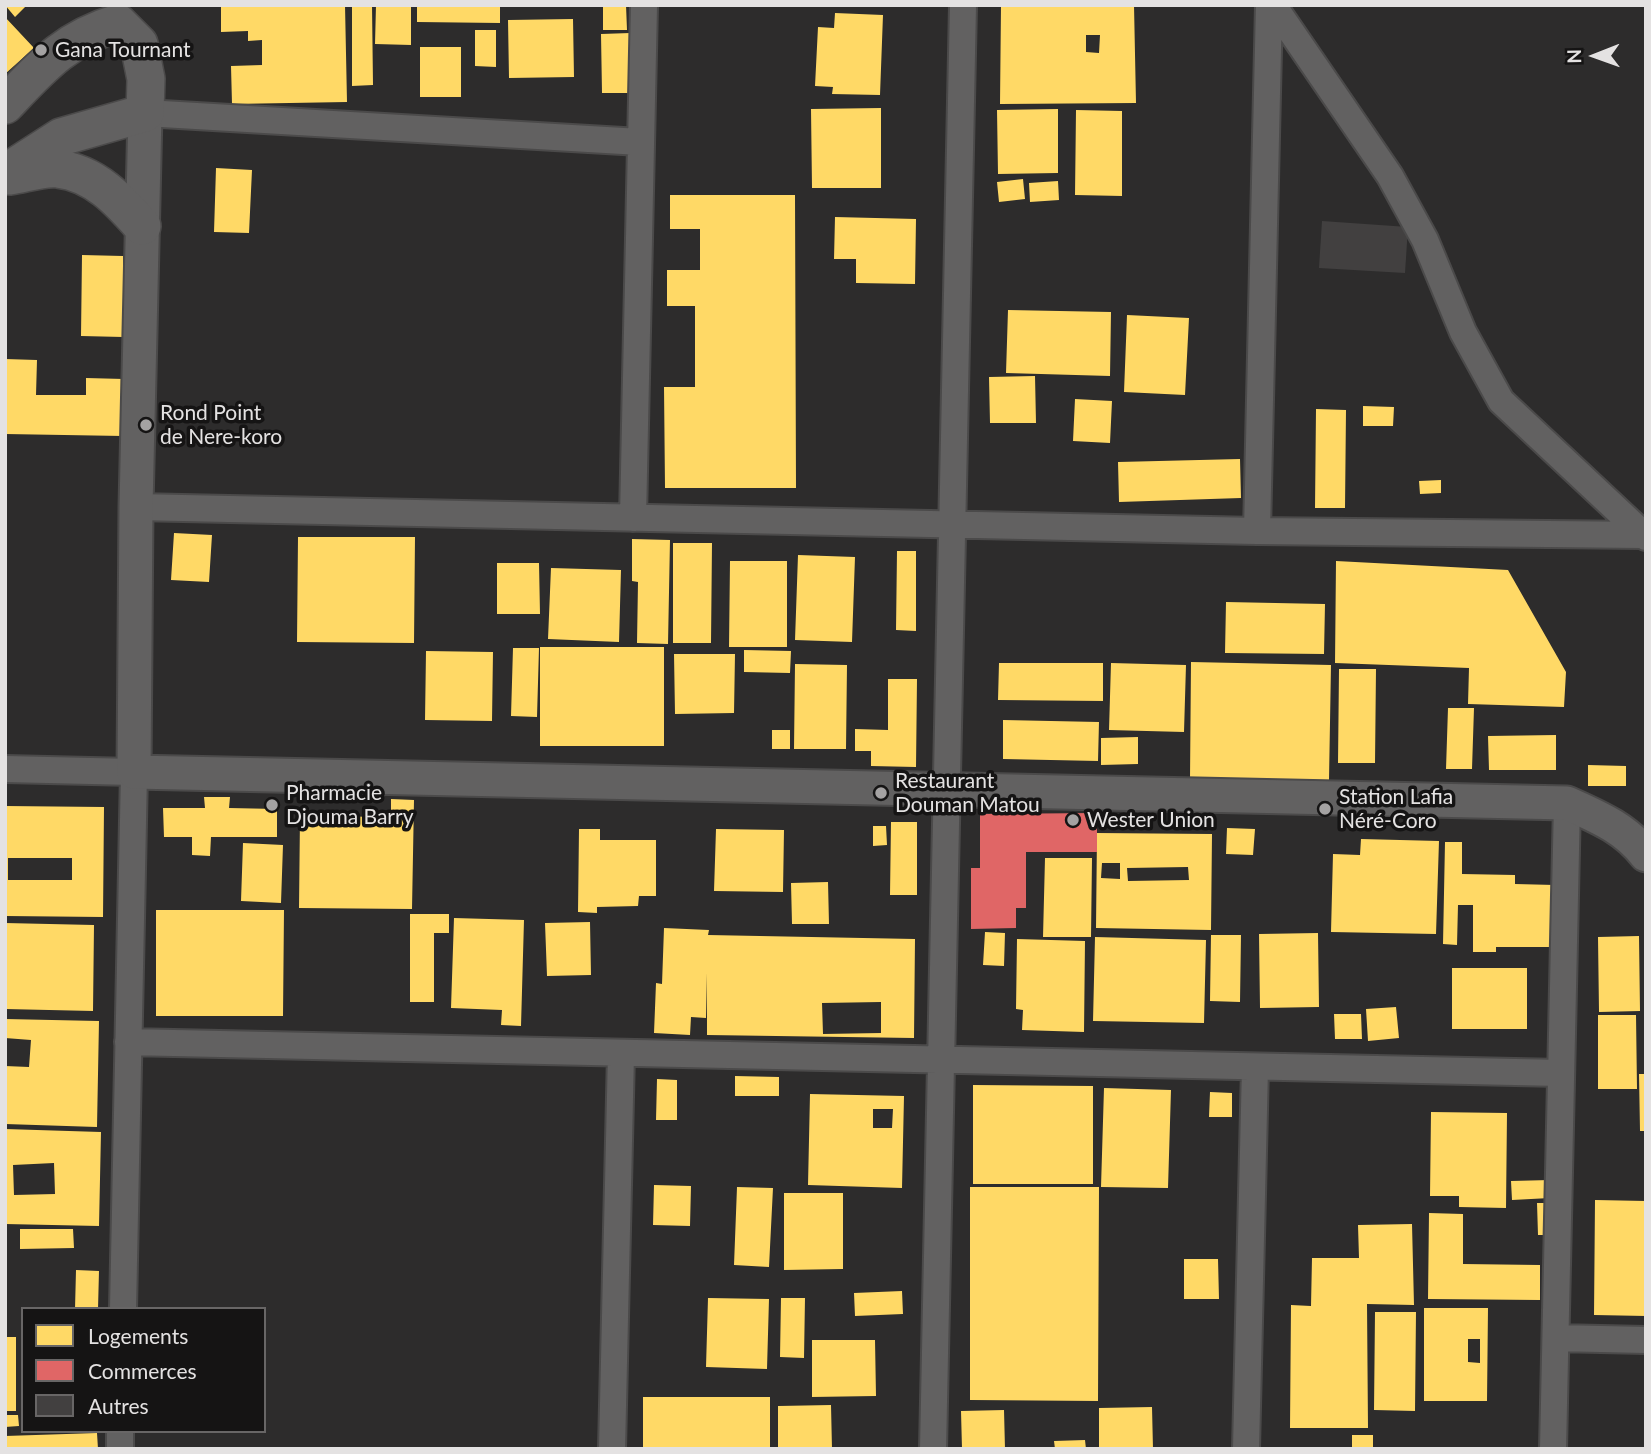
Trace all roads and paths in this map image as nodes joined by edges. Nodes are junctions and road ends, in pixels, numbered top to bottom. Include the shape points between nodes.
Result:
1 (643, 5) edge
2 (963, 5) edge
3 (1271, 5) edge
4 (120, 14) edge
5 (5, 105) edge
6 (145, 113) junction
7 (640, 142) junction
8 (5, 175) edge
9 (142, 226) junction
10 (135, 507) junction
11 (633, 518) junction
12 (953, 525) junction
13 (1257, 531) junction
14 (1645, 536) edge
15 (5, 769) edge
16 (134, 772) junction
17 (947, 790) junction
18 (1567, 803) junction
19 (1646, 855) edge
20 (128, 1042) junction
21 (621, 1053) junction
22 (941, 1060) junction
23 (1255, 1067) junction
24 (1562, 1073) junction
25 (123, 1307) edge
26 (1556, 1338) junction
27 (1646, 1340) edge
28 (612, 1449) edge
29 (933, 1449) edge
30 (1247, 1449) edge
31 (1553, 1449) edge

1 - 7 street
2 - 12 street
3 - 13 street
3 - 14 street via 1390,176 1501,401
4 - 5 main road via 52,55
4 - 6 main road via 139,44 146,79
6 - 7 street
6 - 8 main road via 61,137
6 - 9 street
7 - 11 street
8 - 9 main road via 58,169 88,178 115,195
9 - 10 street
10 - 11 street
10 - 16 street
11 - 12 street
12 - 13 street
12 - 17 street
13 - 14 street
15 - 16 street
16 - 17 street
16 - 20 street
17 - 18 street
17 - 22 street
18 - 19 street via 1611,822
18 - 24 street
20 - 21 street
20 - 25 street
21 - 22 street
21 - 28 street
22 - 23 street
22 - 29 street
23 - 24 street
23 - 30 street
24 - 26 street
26 - 27 street
26 - 31 street

